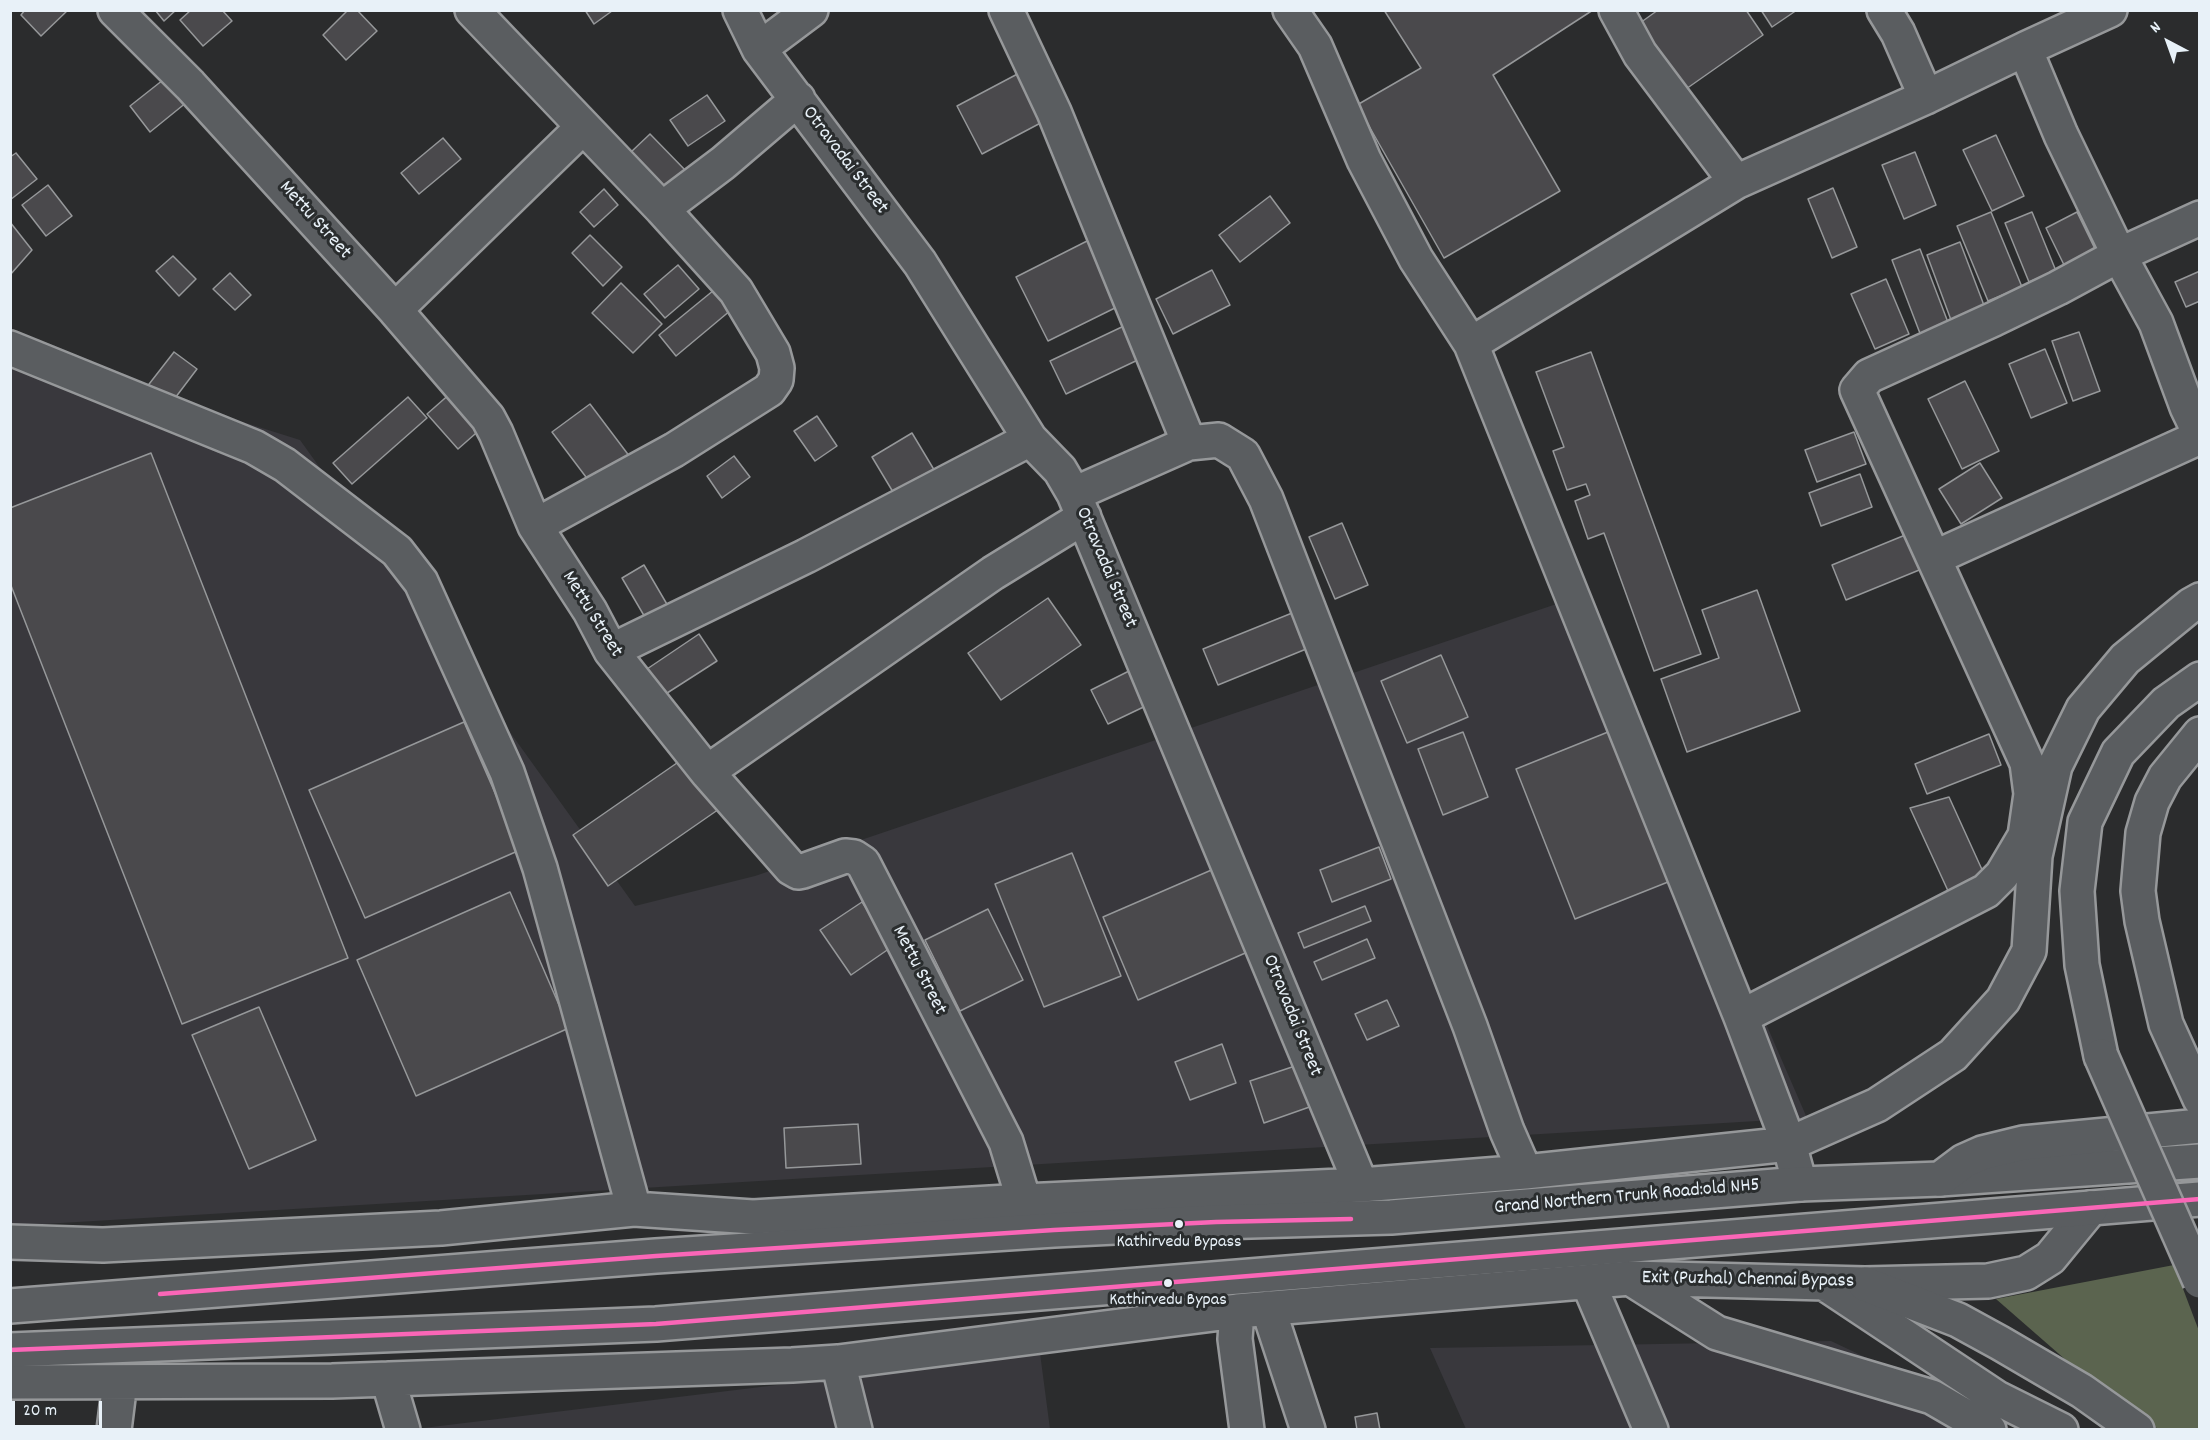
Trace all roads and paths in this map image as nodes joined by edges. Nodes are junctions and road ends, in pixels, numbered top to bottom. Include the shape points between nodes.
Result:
1 (115, 10) edge
2 (472, 10) edge
3 (740, 10) edge
4 (811, 10) edge
5 (1006, 10) edge
6 (1290, 10) edge
7 (1616, 10) edge
8 (1884, 10) edge
9 (2110, 10) edge
10 (759, 49) junction
11 (2025, 49) junction
12 (1926, 98) junction
13 (798, 99) junction
14 (583, 127) junction
15 (1736, 182) junction
16 (662, 210) junction
17 (2199, 218) edge
18 (2119, 255) junction
19 (395, 310) junction
20 (1471, 344) junction
21 (10, 348) edge
22 (2199, 435) edge
23 (1030, 439) junction
24 (1189, 443) junction
25 (1079, 505) junction
26 (535, 526) junction
27 (1934, 558) junction
28 (2199, 600) edge
29 (611, 651) junction
30 (2199, 679) edge
31 (2199, 734) edge
32 (707, 772) junction
33 (1741, 1017) junction
34 (2199, 1099) edge
35 (2199, 1126) edge
36 (1789, 1144) junction
37 (2199, 1161) edge
38 (1525, 1172) junction
39 (1940, 1179) junction
40 (1800, 1184) junction
41 (1361, 1185) junction
42 (2199, 1199) edge
43 (1024, 1201) junction
44 (2091, 1208) junction
45 (634, 1209) junction
46 (10, 1242) edge
47 (1630, 1278) junction
48 (2199, 1281) edge
49 (1588, 1282) junction
50 (1824, 1283) junction
51 (1865, 1284) junction
52 (10, 1306) edge
53 (1252, 1309) junction
54 (10, 1350) edge
55 (838, 1362) junction
56 (388, 1379) junction
57 (10, 1382) edge
58 (120, 1382) junction
59 (114, 1430) edge
60 (403, 1430) edge
61 (855, 1430) edge
62 (1247, 1430) edge
63 (1308, 1430) edge
64 (1651, 1430) edge
65 (1989, 1430) edge
66 (2061, 1430) edge
67 (2136, 1430) edge

1 - 19 main road, Mettu Street via 190,85
2 - 14 main road
3 - 10 main road, Otravadai Street
4 - 10 main road
5 - 24 main road via 1054,112
6 - 20 main road via 1315,46 1364,160 1416,259
7 - 15 main road via 1640,54
8 - 12 main road
9 - 11 main road
10 - 13 main road, Otravadai Street
11 - 12 main road
11 - 18 main road
12 - 15 main road
13 - 16 main road
13 - 23 main road, Otravadai Street via 920,263
14 - 16 main road
14 - 19 main road
15 - 20 main road
16 - 26 main road via 736,291 773,353 776,380 769,390 674,450
17 - 18 main road
18 - 22 main road via 2156,323
18 - 27 main road via 2058,288 1869,376 1857,390
19 - 26 main road, Mettu Street via 488,418
20 - 33 main road
21 - 45 main road via 254,447 285,465 397,551 421,582 507,772 540,868
22 - 27 main road
23 - 25 main road, Otravadai Street via 1060,470
23 - 29 main road via 806,556
24 - 25 main road
24 - 38 main road via 1219,440 1243,455 1266,499
25 - 32 main road via 993,573
25 - 41 main road, Otravadai Street
26 - 29 main road, Mettu Street
27 - 33 main road via 2027,763 2031,794 2025,836 2002,875 1986,891
28 - 36 main road via 2125,659 2083,709 2055,766 2035,856 2029,951 2003,1000 1953,1055 1877,1105
29 - 32 main road, Mettu Street
30 - 48 main road, bridge via 2166,704 2118,753 2085,822 2077,891 2081,955 2101,1056
31 - 34 main road via 2165,777 2152,802 2143,833 2138,891 2166,1024
32 - 43 main road, Mettu Street via 794,870 803,871 845,856 862,862 1006,1142
33 - 36 main road
35 - 39 main road via 2023,1143 1964,1161
36 - 38 main road
36 - 40 main road
37 - 39 main road, Grand Northern Trunk Road:old NH5
38 - 41 main road
39 - 40 main road, Grand Northern Trunk Road:old NH5
40 - 52 main road, Grand Northern Trunk Road:old NH5 via 1391,1217 1054,1230 656,1256
41 - 43 main road
42 - 44 main road
43 - 45 main road via 753,1217
44 - 51 main road, Exit (Puzhal) Chennai Bypass via 2050,1258 2026,1273 1988,1281
44 - 54 main road via 657,1324
45 - 46 main road via 441,1228 103,1245
47 - 49 main road, Exit (Puzhal) Chennai Bypass
47 - 50 main road, Exit (Puzhal) Chennai Bypass
47 - 65 main road via 1717,1333 1932,1397
49 - 53 main road, Exit (Puzhal) Chennai Bypass
49 - 64 main road
50 - 51 main road, Exit (Puzhal) Chennai Bypass
50 - 66 main road via 1997,1398
51 - 67 main road via 1958,1320 2082,1391
53 - 55 main road, Exit (Puzhal) Chennai Bypass
53 - 62 main road via 1235,1339
53 - 63 main road
55 - 56 main road, Exit (Puzhal) Chennai Bypass
55 - 61 main road
56 - 58 main road, Exit (Puzhal) Chennai Bypass
56 - 60 main road
57 - 58 main road, Exit (Puzhal) Chennai Bypass
58 - 59 main road

